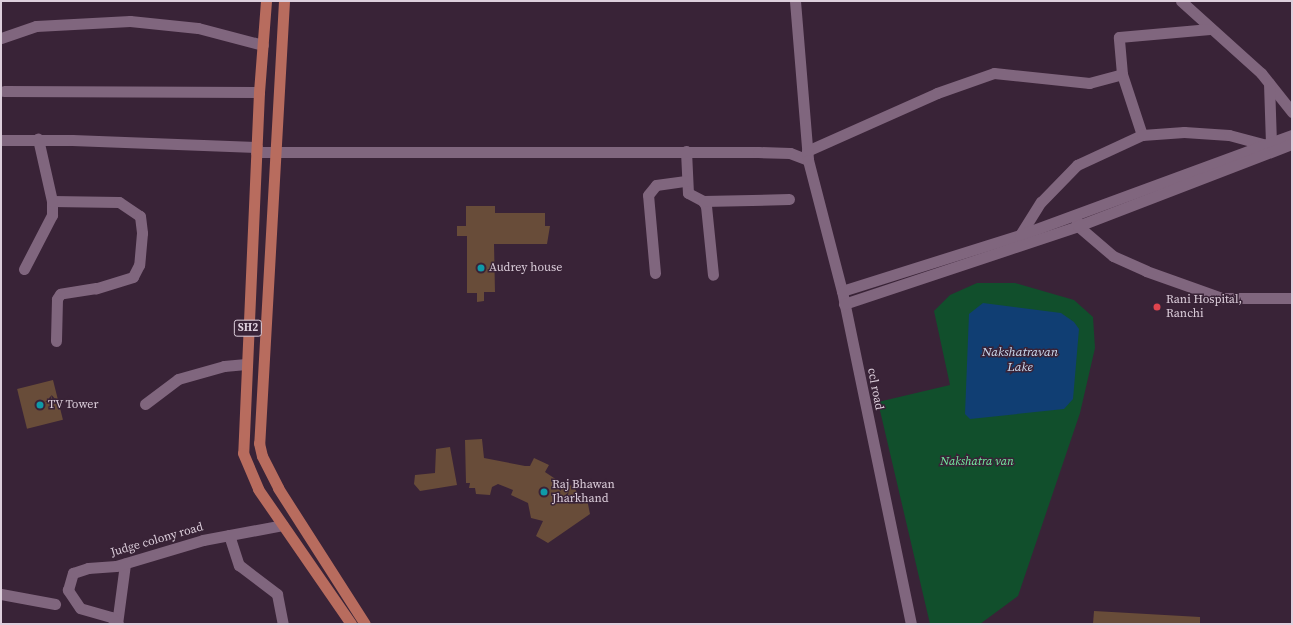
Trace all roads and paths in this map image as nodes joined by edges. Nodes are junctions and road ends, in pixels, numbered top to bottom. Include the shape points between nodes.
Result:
1 (266, 1) edge
2 (284, 1) edge
3 (795, 1) edge
4 (1181, 1) edge
5 (1210, 29) junction
6 (1, 38) edge
7 (263, 45) junction
8 (1122, 74) junction
9 (1269, 83) junction
10 (4, 91) dead end
11 (259, 92) junction
12 (1292, 112) edge
13 (1142, 135) junction
14 (1292, 135) edge
15 (38, 139) junction
16 (1, 140) edge
17 (1268, 144) junction
18 (1292, 144) edge
19 (257, 150) junction
20 (686, 151) junction
21 (276, 152) junction
22 (807, 155) junction
23 (686, 181) junction
24 (789, 199) dead end
25 (704, 201) junction
26 (52, 202) junction
27 (1077, 220) junction
28 (1020, 235) junction
29 (24, 269) dead end
30 (655, 273) dead end
31 (713, 275) dead end
32 (842, 291) junction
33 (1292, 298) edge
34 (844, 304) junction
35 (56, 341) dead end
36 (246, 364) junction
37 (145, 404) dead end
38 (283, 525) junction
39 (229, 535) junction
40 (125, 564) junction
41 (1, 594) edge
42 (55, 604) dead end
43 (118, 624) edge
44 (283, 624) edge
45 (352, 624) edge
46 (365, 624) edge
47 (911, 624) edge

1 - 7 main road, SH2
2 - 21 main road, SH2
3 - 22 street, ccl road
4 - 5 street
5 - 8 street via 1120,37
5 - 9 street
6 - 7 street via 36,26 130,22 198,28
7 - 11 main road, SH2
8 - 13 street
8 - 22 street via 1089,83 994,72 937,94
9 - 12 street
9 - 17 street
10 - 11 street
11 - 19 main road, SH2
13 - 17 street via 1184,132 1229,135
13 - 28 street via 1076,165 1041,202
14 - 17 street
15 - 16 street
15 - 19 street
15 - 26 street
17 - 27 street
18 - 27 street
19 - 21 street
19 - 36 main road, SH2
20 - 21 street
20 - 22 street
20 - 23 street
21 - 46 main road, SH2 via 260,415 262,456
22 - 32 street, ccl road
23 - 25 street via 688,193
23 - 30 street via 656,185 648,195
24 - 25 street
25 - 31 street
26 - 29 street via 51,220
26 - 35 street via 119,202 140,216 142,233 139,264 133,277 96,288 60,294 57,299
27 - 28 street
27 - 33 street via 1113,256 1212,295 1232,300
27 - 34 street
28 - 32 street
32 - 34 street, ccl road
34 - 47 street, ccl road
36 - 37 street via 224,366 178,378
36 - 38 main road, SH2 via 243,453 258,489
38 - 39 street, Judge colony road
38 - 45 main road, SH2
39 - 40 street, Judge colony road via 185,544
39 - 44 street via 239,565 276,594
40 - 43 street
40 - 43 street, Judge colony road via 78,570 73,573 67,585 70,595 84,611 111,617
41 - 42 street

